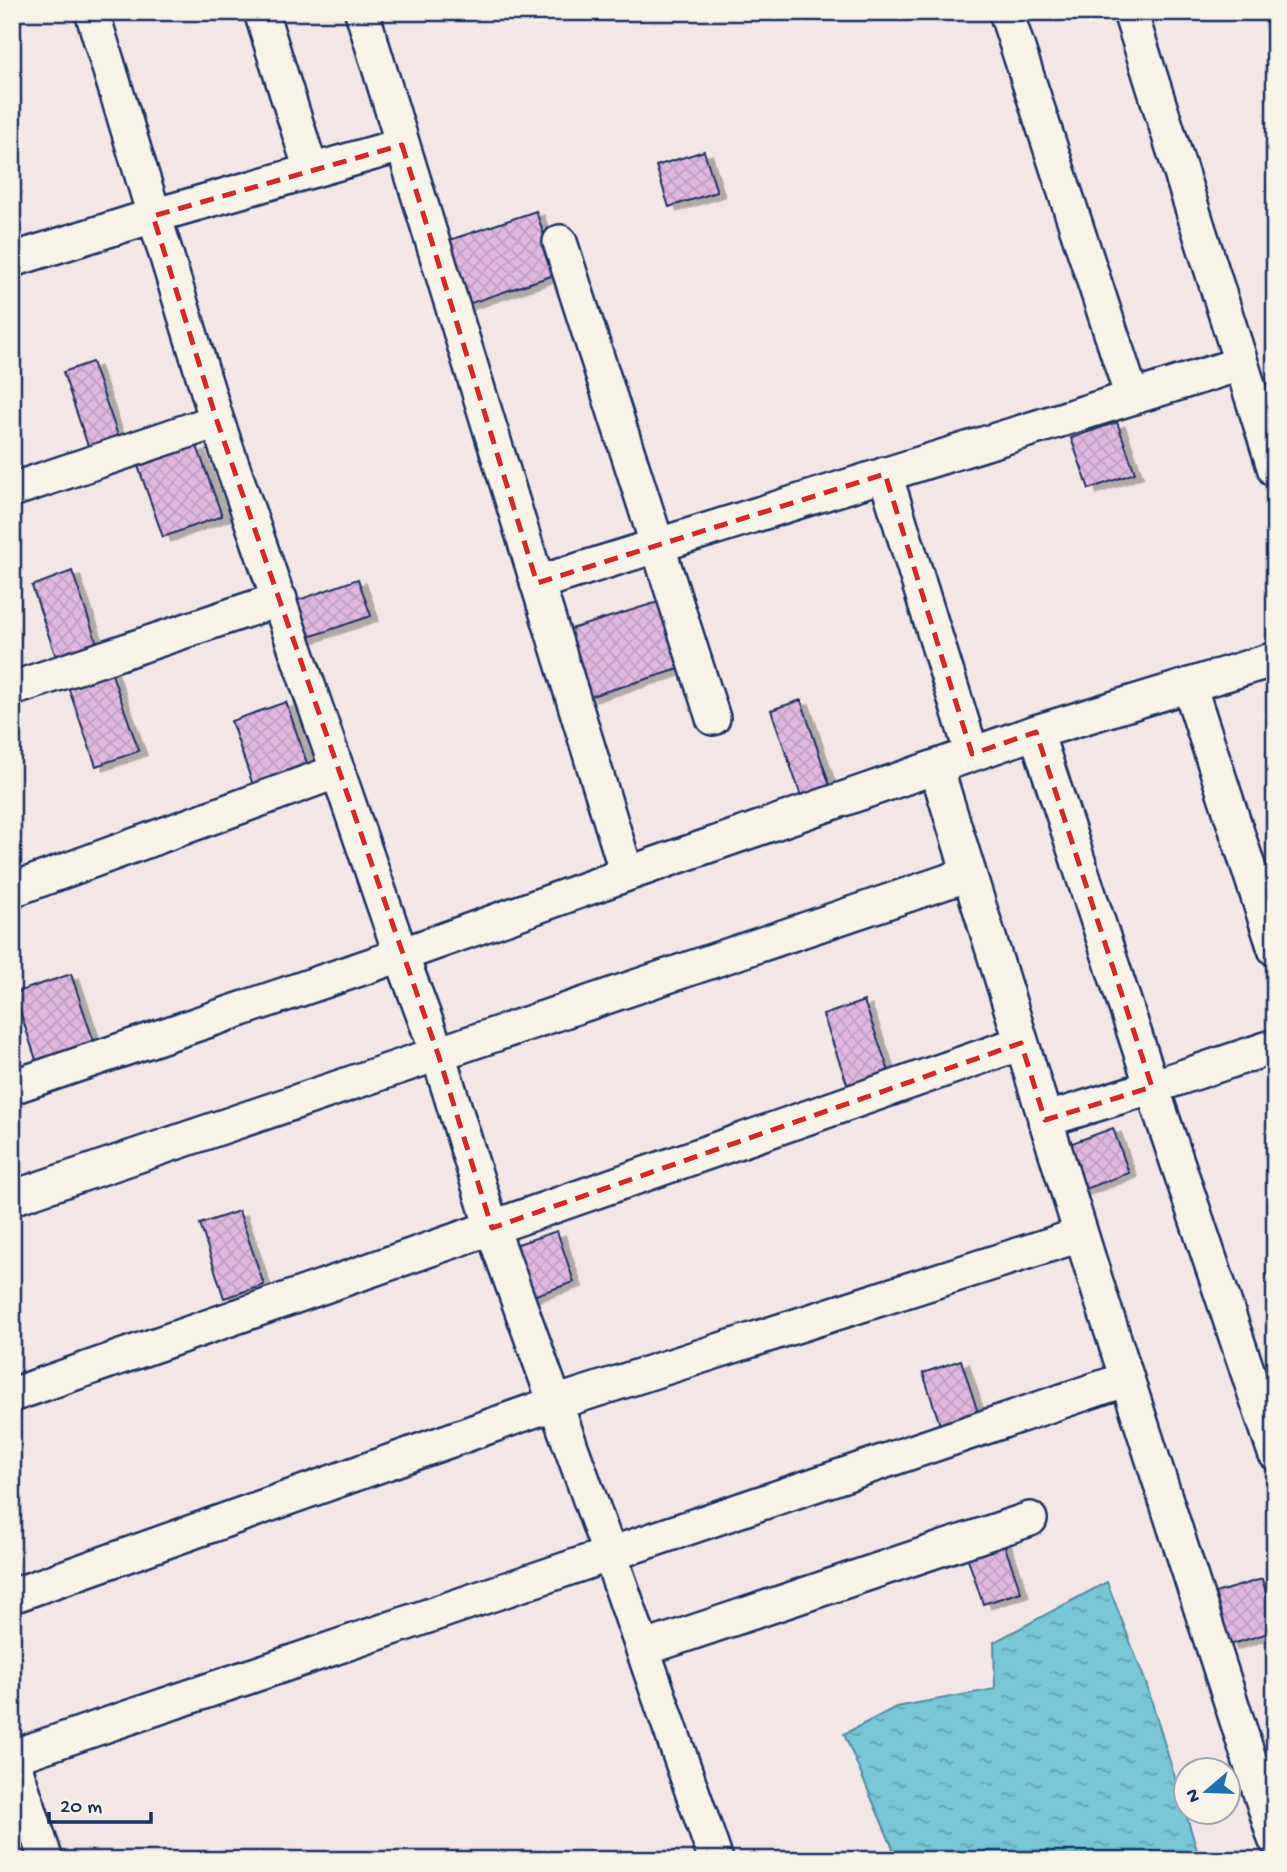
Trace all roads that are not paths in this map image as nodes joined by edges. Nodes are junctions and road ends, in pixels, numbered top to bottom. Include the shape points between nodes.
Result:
1 (92, 12) edge
2 (261, 12) edge
3 (362, 12) edge
4 (1006, 12) edge
5 (1130, 12) edge
6 (402, 145) junction
7 (311, 170) junction
8 (153, 216) junction
9 (560, 242) dead end
10 (12, 260) edge
11 (1240, 364) junction
12 (1132, 397) junction
13 (217, 421) junction
14 (1275, 470) edge
15 (885, 474) junction
16 (12, 490) edge
17 (658, 544) junction
18 (537, 583) junction
19 (280, 599) junction
20 (1275, 659) edge
21 (1189, 685) junction
22 (12, 689) edge
23 (713, 718) dead end
24 (1036, 732) junction
25 (972, 754) junction
26 (936, 767) junction
27 (338, 771) junction
28 (627, 874) junction
29 (969, 874) junction
30 (12, 890) edge
31 (1275, 949) edge
32 (401, 955) junction
33 (1021, 1043) junction
34 (1275, 1046) edge
35 (438, 1054) junction
36 (12, 1087) edge
37 (1152, 1087) junction
38 (1045, 1120) junction
39 (12, 1198) edge
40 (492, 1228) junction
41 (1080, 1234) junction
42 (1127, 1379) junction
43 (12, 1395) edge
44 (555, 1403) junction
45 (1275, 1453) edge
46 (1030, 1519) dead end
47 (610, 1555) junction
48 (12, 1597) edge
49 (643, 1649) junction
50 (12, 1758) edge
51 (1275, 1839) edge
52 (46, 1860) edge
53 (716, 1860) edge

1 - 8 street
2 - 7 street
3 - 6 street
4 - 12 street
5 - 11 street
6 - 7 street
6 - 18 street
7 - 8 street
8 - 10 street
8 - 13 street
9 - 17 street
11 - 12 street
11 - 14 street
12 - 15 street
13 - 16 street
13 - 19 street
15 - 17 street
15 - 25 street
17 - 18 street
17 - 23 street
18 - 28 street
19 - 22 street
19 - 27 street
20 - 21 street
21 - 24 street
21 - 31 street
24 - 25 street
24 - 37 street
25 - 26 street
26 - 28 street
26 - 29 street
27 - 30 street
27 - 32 street
28 - 32 street
29 - 33 street
29 - 35 street
32 - 35 street
32 - 36 street
33 - 38 street
33 - 40 street
34 - 37 street
35 - 39 street
35 - 40 street
37 - 38 street
37 - 45 street
38 - 41 street
40 - 43 street
40 - 44 street
41 - 42 street
41 - 44 street
42 - 47 street
42 - 51 street
44 - 47 street
44 - 48 street
46 - 49 street
47 - 49 street
47 - 50 street
49 - 53 street
50 - 52 street

